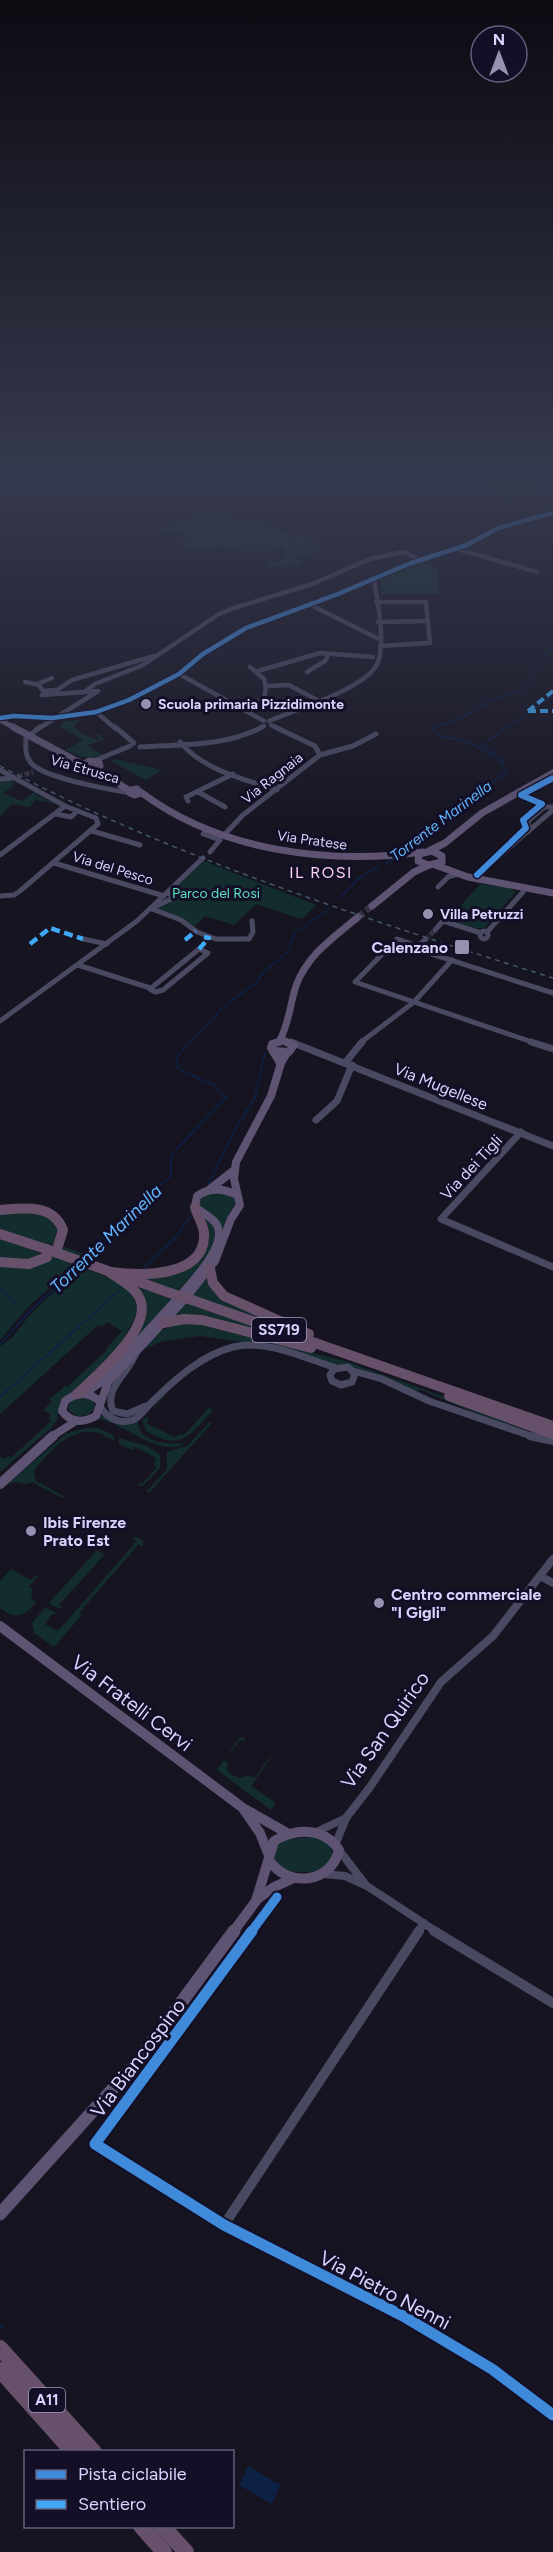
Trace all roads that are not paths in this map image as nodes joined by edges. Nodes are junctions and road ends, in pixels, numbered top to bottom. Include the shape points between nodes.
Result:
1 (273, 596) edge
2 (329, 596) edge
3 (376, 596) edge
4 (376, 602) junction
5 (309, 604) junction
6 (428, 621) junction
7 (378, 622) junction
8 (379, 643) junction
9 (329, 654) junction
10 (154, 656) junction
11 (373, 657) dead end
12 (249, 667) dead end
13 (258, 671) junction
14 (307, 672) dead end
15 (179, 674) junction
16 (52, 678) dead end
17 (25, 682) dead end
18 (37, 684) junction
19 (267, 686) junction
20 (57, 690) junction
21 (84, 692) junction
22 (319, 701) junction
23 (244, 710) junction
24 (96, 712) junction
25 (52, 718) junction
26 (0, 719) edge
27 (267, 724) junction
28 (29, 734) junction
29 (376, 734) dead end
30 (180, 743) junction
31 (133, 746) junction
32 (318, 756) junction
33 (29, 759) junction
34 (93, 765) junction
35 (0, 770) edge
36 (553, 773) edge
37 (56, 774) junction
38 (103, 774) junction
39 (233, 774) junction
40 (10, 777) tunnel mouth
41 (0, 779) edge
42 (277, 790) junction
43 (134, 792) junction
44 (198, 792) junction
45 (188, 801) dead end
46 (65, 806) junction
47 (225, 807) dead end
48 (553, 809) edge
49 (77, 811) junction
50 (56, 814) junction
51 (529, 824) junction
52 (536, 825) junction
53 (207, 830) junction
54 (92, 831) junction
55 (529, 831) junction
56 (225, 837) junction
57 (445, 843) junction
58 (140, 845) dead end
59 (210, 852) dead end
60 (426, 852) junction
61 (0, 855) edge
62 (399, 857) junction
63 (442, 857) junction
64 (203, 858) dead end
65 (418, 861) junction
66 (54, 863) junction
67 (432, 865) junction
68 (414, 872) junction
69 (455, 872) junction
70 (477, 879) junction
71 (438, 887) dead end
72 (524, 889) junction
73 (542, 891) joint
74 (553, 892) edge
75 (166, 894) junction
76 (0, 896) edge
77 (372, 906) tunnel mouth
78 (152, 909) junction
79 (358, 917) tunnel mouth
80 (252, 921) dead end
81 (435, 930) tunnel mouth
82 (84, 939) dead end
83 (425, 940) dead end
84 (394, 942) junction
85 (107, 944) junction
86 (452, 960) junction
87 (78, 964) junction
88 (179, 965) junction
89 (188, 968) junction
90 (152, 986) junction
91 (162, 990) junction
92 (553, 993) edge
93 (169, 997) dead end
94 (414, 1002) junction
95 (0, 1021) edge
96 (286, 1029) junction
97 (280, 1040) junction
98 (291, 1042) junction
99 (553, 1049) edge
100 (274, 1051) junction
101 (289, 1052) junction
102 (319, 1052) junction
103 (280, 1063) junction
104 (345, 1063) junction
105 (352, 1065) junction
106 (316, 1120) dead end
107 (521, 1132) junction
108 (553, 1146) edge
109 (233, 1171) junction
110 (207, 1190) junction
111 (237, 1195) junction
112 (195, 1207) junction
113 (0, 1210) edge
114 (0, 1234) edge
115 (58, 1246) dead end
116 (46, 1253) junction
117 (0, 1262) edge
118 (553, 1267) edge
119 (210, 1269) junction
120 (108, 1271) junction
121 (182, 1297) junction
122 (163, 1323) junction
123 (136, 1353) junction
124 (367, 1361) junction
125 (315, 1362) junction
126 (336, 1368) junction
127 (353, 1371) junction
128 (402, 1374) junction
129 (330, 1376) junction
130 (373, 1377) junction
131 (352, 1382) junction
132 (81, 1393) junction
133 (100, 1405) junction
134 (148, 1405) junction
135 (64, 1415) junction
136 (553, 1419) edge
137 (76, 1421) junction
138 (553, 1426) edge
139 (553, 1434) edge
140 (553, 1441) edge
141 (0, 1479) edge
142 (0, 1484) edge
143 (553, 1559) edge
144 (540, 1576) junction
145 (553, 1583) edge
146 (0, 1626) edge
147 (243, 1808) junction
148 (346, 1818) junction
149 (316, 1832) junction
150 (289, 1834) junction
151 (337, 1847) junction
152 (269, 1857) junction
153 (324, 1874) junction
154 (297, 1877) junction
155 (367, 1886) junction
156 (277, 1897) dead end
157 (256, 1900) junction
158 (424, 1923) junction
159 (191, 1990) junction
160 (202, 1999) junction
161 (553, 2003) edge
162 (0, 2214) edge
163 (224, 2226) junction
164 (0, 2348) edge
165 (0, 2370) edge
166 (553, 2415) edge
167 (72, 2450) edge
168 (93, 2450) edge
169 (143, 2528) edge
170 (164, 2528) edge
171 (164, 2552) edge
172 (186, 2552) edge

1 - 10 street via 219,614
2 - 5 street
3 - 4 street
4 - 6 street via 426,602
4 - 7 street
5 - 8 street
5 - 15 street via 256,624 203,654
6 - 7 street
6 - 8 street via 429,645
7 - 8 street
8 - 22 street via 378,662 369,675
9 - 11 street
9 - 13 street via 320,653
9 - 14 street
10 - 20 street via 72,680
10 - 21 street
12 - 13 street
13 - 19 street
15 - 23 street, Via Ragnaia
15 - 24 street
16 - 18 street
17 - 18 street
18 - 20 street via 43,691
19 - 22 street via 289,685
19 - 23 street via 264,698
20 - 21 street via 42,695
21 - 25 street via 98,692
22 - 27 street
23 - 27 street, Via Ragnaia
24 - 25 street
24 - 31 street
25 - 26 street
25 - 28 street
26 - 28 main road, Via Pratese
27 - 30 street via 250,733 220,740
27 - 32 street, Via Ragnaia via 315,746 320,750
28 - 33 street, Via Etrusca via 25,748
28 - 34 main road, Via Pratese
29 - 32 street via 353,746
30 - 31 street
30 - 39 street via 192,756
31 - 34 street
32 - 42 street, Via Ragnaia
33 - 37 street, Via Etrusca via 33,766
33 - 37 street via 31,771
34 - 38 main road, Via Pratese
34 - 38 main road
35 - 46 street
36 - 57 main road via 482,813
37 - 43 street, Via Etrusca
38 - 43 main road, Via Pratese
39 - 42 street
39 - 44 street
40 - 41 street
42 - 56 street, Via Ragnaia via 243,815
43 - 53 main road, Via Pratese
44 - 45 street via 186,797
44 - 47 street
46 - 49 street
46 - 50 street
48 - 51 street via 544,807
48 - 52 street
49 - 50 street via 71,817
49 - 54 street via 96,818 98,824
50 - 61 street
51 - 52 street
51 - 55 street
52 - 55 street
53 - 56 main road, Via Pratese
53 - 59 street via 203,834 219,840
54 - 58 street
54 - 66 street
55 - 70 street
56 - 62 main road, Via Pratese via 331,856
57 - 60 main road
57 - 63 main road
60 - 62 main road
60 - 63 main road
60 - 65 main road via 417,856
62 - 65 main road
63 - 67 main road
63 - 69 main road
64 - 75 street
65 - 67 main road
65 - 68 main road
66 - 75 street, Via del Pesco
66 - 76 street via 14,895
67 - 68 main road
67 - 69 main road
68 - 77 main road
69 - 70 main road
69 - 71 street
70 - 72 main road
72 - 73 main road
72 - 81 street via 484,932 443,921
73 - 74 main road
75 - 78 street via 171,899
78 - 80 street via 216,939 249,939
78 - 85 street
79 - 96 main road via 305,967 296,986
82 - 85 street
83 - 84 street via 418,946 397,939
84 - 86 street
84 - 94 street via 355,982
85 - 87 street
86 - 92 street
86 - 94 street
87 - 90 street
87 - 95 street
88 - 89 street
88 - 89 street via 199,949 208,953
88 - 90 street
89 - 91 street
90 - 91 street
91 - 93 street
94 - 99 street
94 - 104 street via 365,1038
96 - 97 main road
96 - 98 main road
97 - 98 main road
97 - 100 main road via 271,1046
98 - 101 main road via 294,1047
98 - 102 street, Via Mugellese
100 - 101 main road
100 - 103 main road
101 - 102 street, Via Mugellese
101 - 103 main road
102 - 104 street, Via Mugellese
103 - 109 main road via 270,1097
104 - 105 street, Via Mugellese
105 - 106 street via 337,1101
105 - 107 street, Via Mugellese
107 - 108 street, Via Mugellese
107 - 118 street, Via dei Tigli via 441,1219
109 - 110 main road
109 - 111 main road
110 - 111 main road via 220,1189
110 - 112 main road via 197,1196
111 - 119 main road via 240,1205
112 - 120 highway via 204,1240 200,1251 190,1260 170,1271 150,1275
112 - 121 main road via 218,1224 220,1234
113 - 115 highway via 29,1208 51,1214 63,1230
114 - 116 highway, SS719
116 - 117 highway via 30,1263
116 - 120 highway, SS719, bridge
119 - 121 main road
119 - 124 highway via 213,1283 224,1296
120 - 121 highway, SS719
120 - 132 highway via 137,1294 142,1315 128,1340
121 - 122 main road
121 - 124 highway, SS719
121 - 132 main road via 100,1383
122 - 123 main road
122 - 124 highway via 202,1320
123 - 133 main road via 108,1382
123 - 134 street via 112,1390 110,1405 122,1415
124 - 128 highway, SS719
125 - 126 street
125 - 129 street
125 - 134 street via 258,1345 233,1347 200,1363
126 - 127 street via 348,1367
126 - 129 street
127 - 130 street
127 - 131 street
128 - 136 highway via 472,1391
128 - 138 highway, SS719
128 - 139 highway via 461,1402
129 - 131 street via 338,1384
130 - 131 street
130 - 140 street via 429,1401
132 - 133 main road via 94,1396
132 - 135 main road via 64,1402
133 - 134 street via 112,1419 127,1421 141,1415
133 - 137 main road via 93,1418
135 - 137 main road
135 - 141 main road via 54,1430
137 - 142 main road via 58,1431
143 - 144 street, Via San Quirico
144 - 145 street
144 - 148 street, Via San Quirico via 494,1636 441,1682
146 - 147 main road, Via Fratelli Cervi
147 - 150 main road, Via Fratelli Cervi
147 - 152 main road, Via Fratelli Cervi via 260,1833
148 - 149 street, Via San Quirico
148 - 151 street, Via San Quirico
149 - 150 main road, Via San Quirico
149 - 151 main road via 329,1836
150 - 152 main road via 274,1841
151 - 153 main road, Via San Quirico via 334,1866
151 - 155 street
152 - 154 main road via 277,1871
152 - 157 main road
153 - 154 main road
153 - 155 street via 345,1876
154 - 157 main road
155 - 158 street
156 - 160 street, Via Biancospino
157 - 159 main road
158 - 161 street
158 - 163 street
159 - 160 street
159 - 162 main road via 104,2101
160 - 163 street, Via Biancospino via 95,2144
163 - 166 street, Via Pietro Nenni via 404,2316 492,2369
164 - 168 highway, A11
165 - 167 highway, A11
169 - 171 highway
170 - 172 highway

